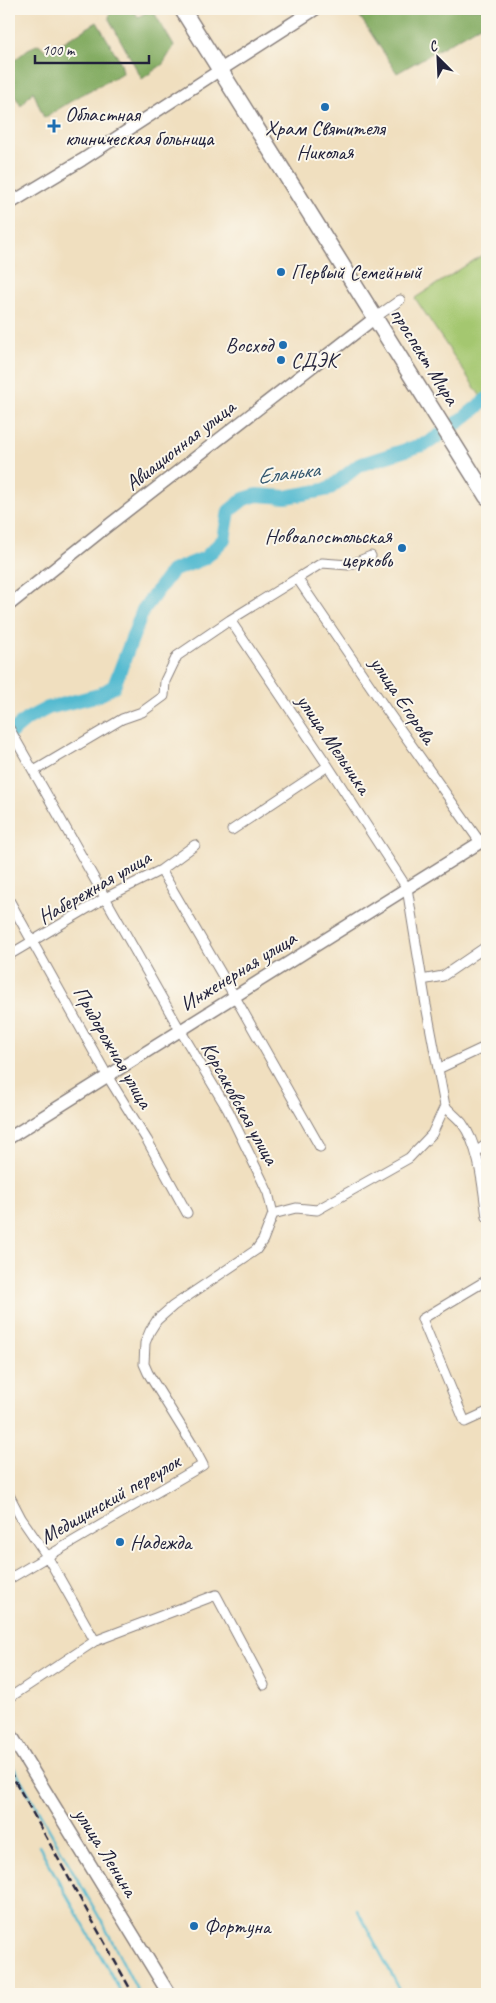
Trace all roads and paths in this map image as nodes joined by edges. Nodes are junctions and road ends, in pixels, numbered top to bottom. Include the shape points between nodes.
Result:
1 (182, 9) edge
2 (316, 9) edge
3 (220, 70) junction
4 (9, 204) edge
5 (400, 300) dead end
6 (376, 317) junction
7 (487, 497) edge
8 (371, 556) dead end
9 (297, 578) junction
10 (9, 605) edge
11 (230, 620) junction
12 (9, 728) edge
13 (328, 766) junction
14 (34, 771) junction
15 (232, 830) dead end
16 (484, 840) edge
17 (195, 845) dead end
18 (161, 870) junction
19 (407, 888) junction
20 (105, 898) junction
21 (9, 900) edge
22 (33, 942) junction
23 (487, 946) edge
24 (9, 955) edge
25 (422, 980) junction
26 (236, 997) junction
27 (180, 1030) junction
28 (487, 1046) edge
29 (438, 1069) junction
30 (108, 1077) junction
31 (445, 1106) junction
32 (9, 1138) edge
33 (487, 1144) edge
34 (320, 1147) dead end
35 (476, 1152) junction
36 (485, 1186) edge
37 (187, 1212) dead end
38 (273, 1214) junction
39 (487, 1217) edge
40 (487, 1280) edge
41 (487, 1412) edge
42 (9, 1495) edge
43 (47, 1556) junction
44 (9, 1579) edge
45 (95, 1641) junction
46 (264, 1686) dead end
47 (9, 1698) edge
48 (9, 1732) edge
49 (170, 1994) edge

1 - 3 main road, проспект Мира
2 - 3 main road
3 - 4 street
3 - 6 main road, проспект Мира
5 - 6 street
6 - 7 main road, проспект Мира
6 - 10 street, Авиационная улица
8 - 9 street via 349,565 322,563
9 - 11 street
9 - 16 street, улица Егорова via 386,709
11 - 13 street, улица Мельника
11 - 14 street via 177,656 165,681 164,696 142,712 122,719
12 - 14 street, Корсаковская улица
13 - 15 street
13 - 19 street, улица Мельника
14 - 20 street, Корсаковская улица
16 - 19 street, Инженерная улица
17 - 18 street, Набережная улица
18 - 20 street, Набережная улица
18 - 26 street
19 - 25 street
19 - 26 street, Инженерная улица
20 - 22 street, Набережная улица
20 - 27 street, Корсаковская улица
21 - 22 street, Придорожная улица
22 - 24 street, Набережная улица
22 - 30 street, Придорожная улица
23 - 25 street via 443,976
25 - 29 street
26 - 27 street, Инженерная улица
26 - 34 street
27 - 30 street, Инженерная улица
27 - 38 street, Корсаковская улица via 228,1110 268,1193
28 - 29 street
29 - 31 street
30 - 32 street, Инженерная улица
30 - 37 street, Придорожная улица
31 - 35 street via 462,1123
31 - 38 street via 432,1134 409,1158 317,1210 296,1208
33 - 35 street
35 - 36 street
36 - 39 street
38 - 43 street, Медицинский переулок via 256,1250 164,1313 145,1343 144,1364 148,1373 203,1465
40 - 41 street via 422,1319 465,1422
42 - 43 street
43 - 44 street, Медицинский переулок
43 - 45 street
45 - 46 street via 216,1595
45 - 47 street
48 - 49 main road, улица Ленина

